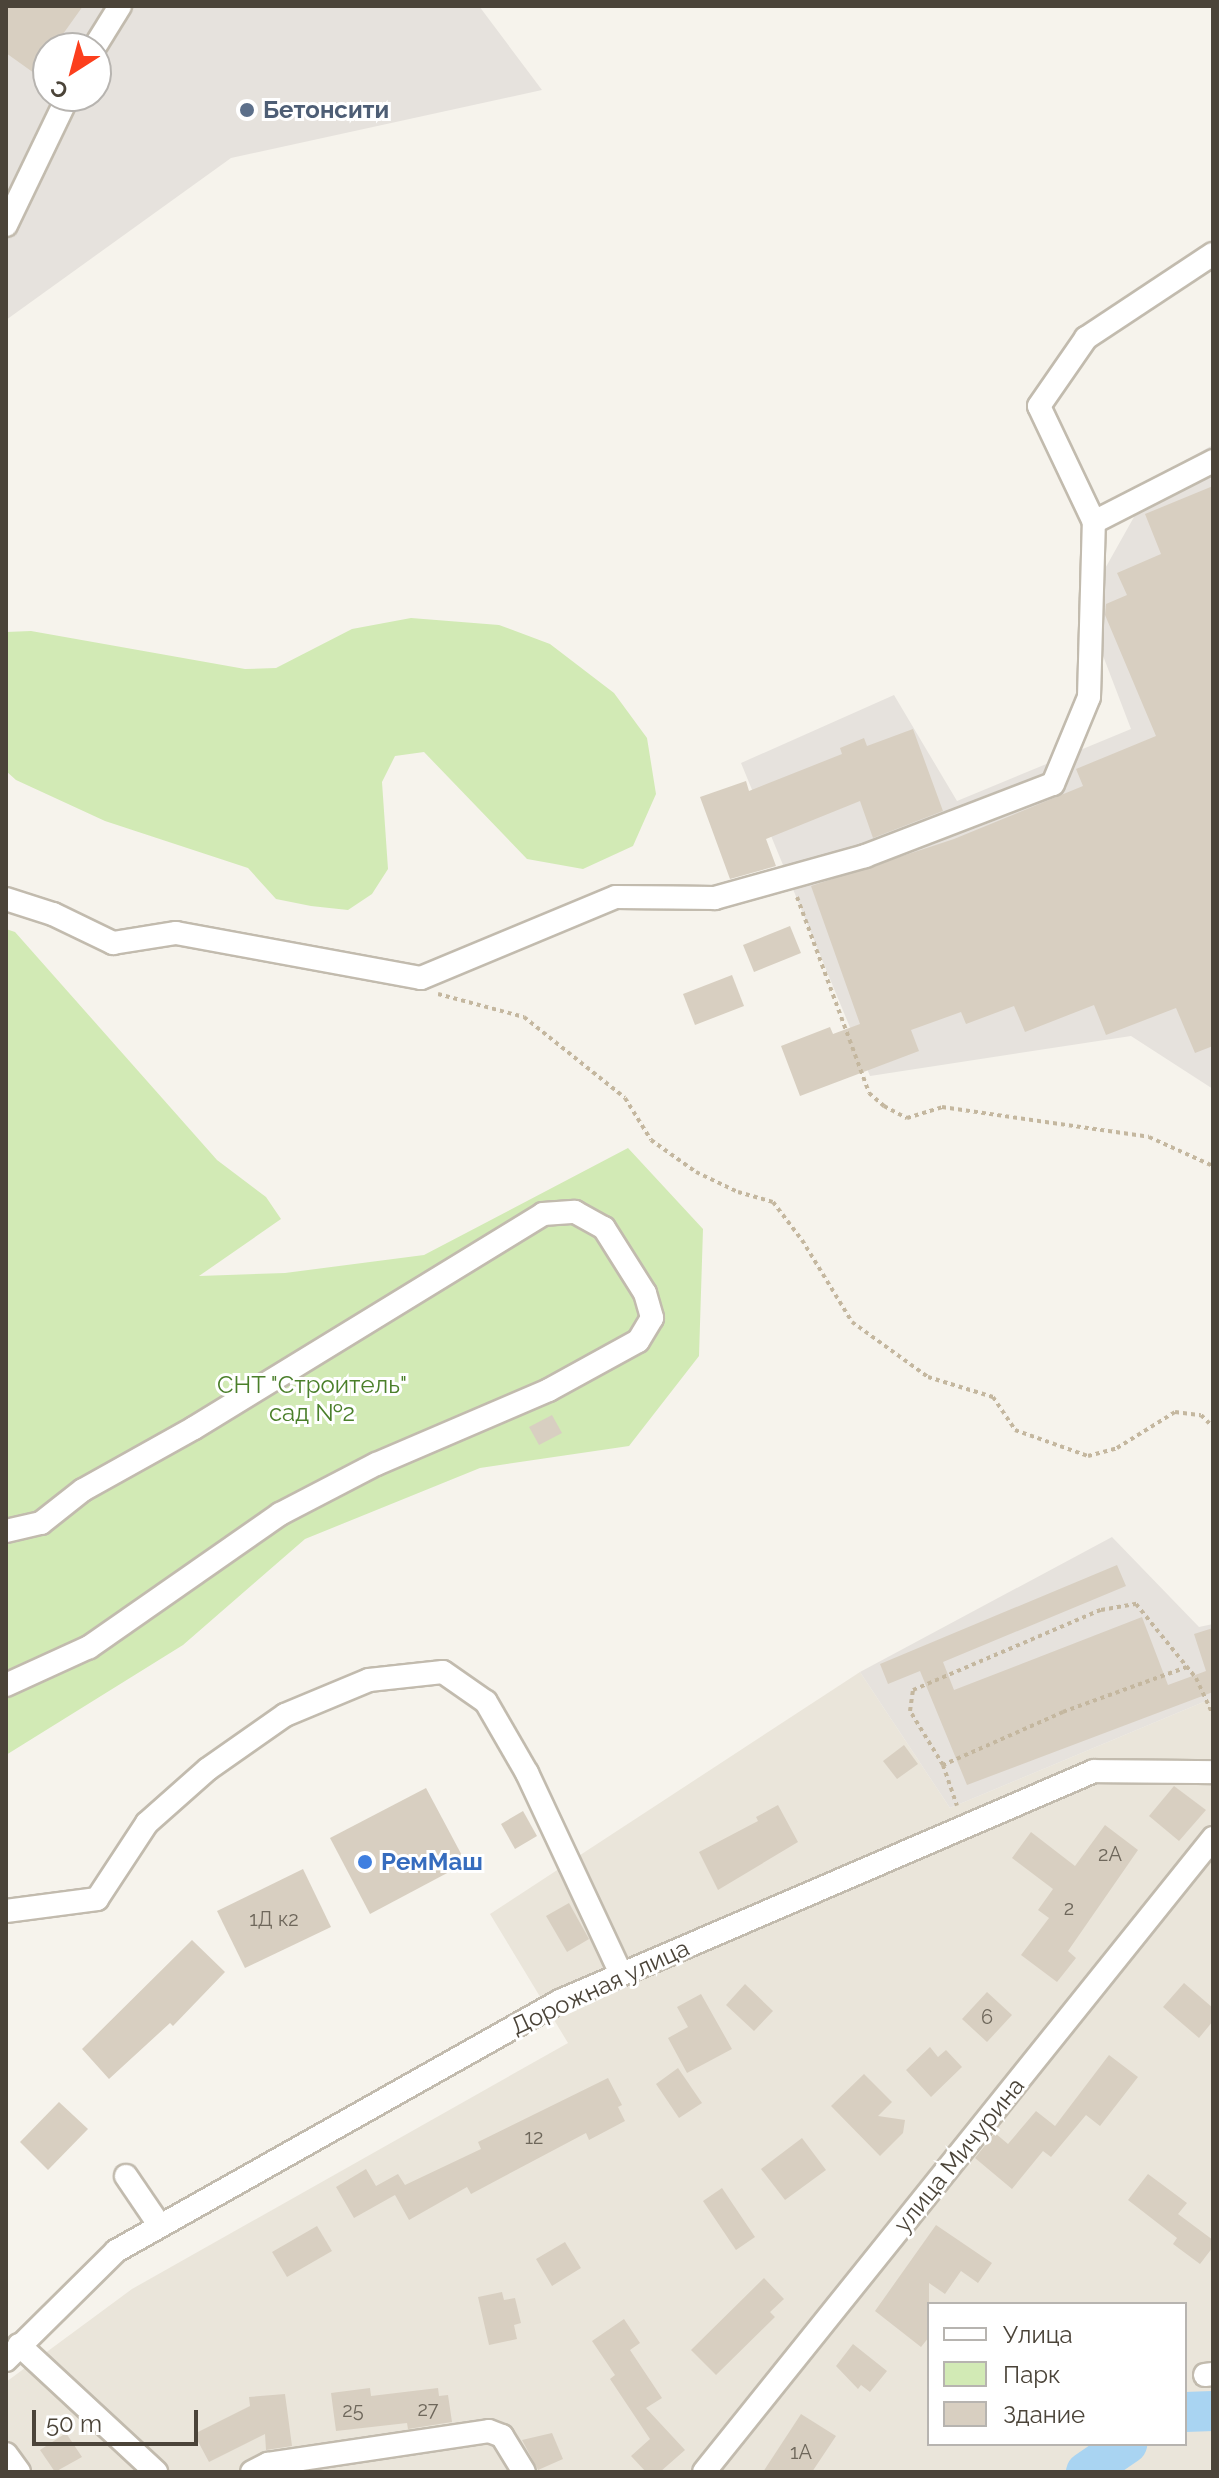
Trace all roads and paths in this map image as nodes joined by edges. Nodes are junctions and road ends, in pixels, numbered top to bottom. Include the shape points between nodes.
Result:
1 (120, 6) edge
2 (104, 32) edge
3 (60, 112) edge
4 (6, 225) edge
5 (1213, 254) edge
6 (1213, 461) edge
7 (1094, 522) junction
8 (790, 876) junction
9 (6, 899) edge
10 (429, 990) dead end
11 (1213, 1166) edge
12 (1213, 1427) edge
13 (6, 1531) edge
14 (1187, 1667) junction
15 (6, 1685) edge
16 (1213, 1715) edge
17 (943, 1765) junction
18 (1213, 1772) edge
19 (965, 1827) junction
20 (1213, 1838) edge
21 (6, 1911) edge
22 (621, 1974) junction
23 (126, 2176) dead end
24 (160, 2226) junction
25 (12, 2352) edge
26 (6, 2454) edge
27 (19, 2472) edge
28 (156, 2472) edge
29 (252, 2472) edge
30 (524, 2472) edge
31 (704, 2472) edge

1 - 2 street
3 - 4 street
5 - 7 street via 1086,338 1039,406
6 - 7 street
7 - 8 street via 1089,697 1053,784 865,856
8 - 9 street via 715,898 616,897 421,978 176,933 113,943 53,914
8 - 11 path via 869,1093 884,1106 907,1118 942,1107 1149,1137
10 - 12 path via 524,1017 625,1098 651,1140 696,1172 773,1202 852,1322 928,1377 993,1397 1015,1430 1088,1456 1117,1448 1175,1412 1201,1415
13 - 15 street via 41,1523 83,1490 543,1214 575,1212 604,1228 645,1293 652,1318 638,1341 549,1390 376,1464 280,1514 89,1647
14 - 16 path
14 - 17 path via 1063,1712
14 - 17 path via 1136,1604 1101,1610 913,1690 910,1711
17 - 19 path
18 - 19 street, Дорожная улица via 1094,1771
19 - 22 street, Дорожная улица
20 - 31 street, улица Мичурина
21 - 22 street via 97,1899 147,1823 208,1769 285,1715 369,1680 443,1672 486,1702 527,1773
22 - 24 street, Дорожная улица via 560,2001
23 - 24 street
24 - 25 street, Дорожная улица via 116,2251
25 - 28 street
26 - 27 street
29 - 30 street via 268,2464 489,2431 502,2436

